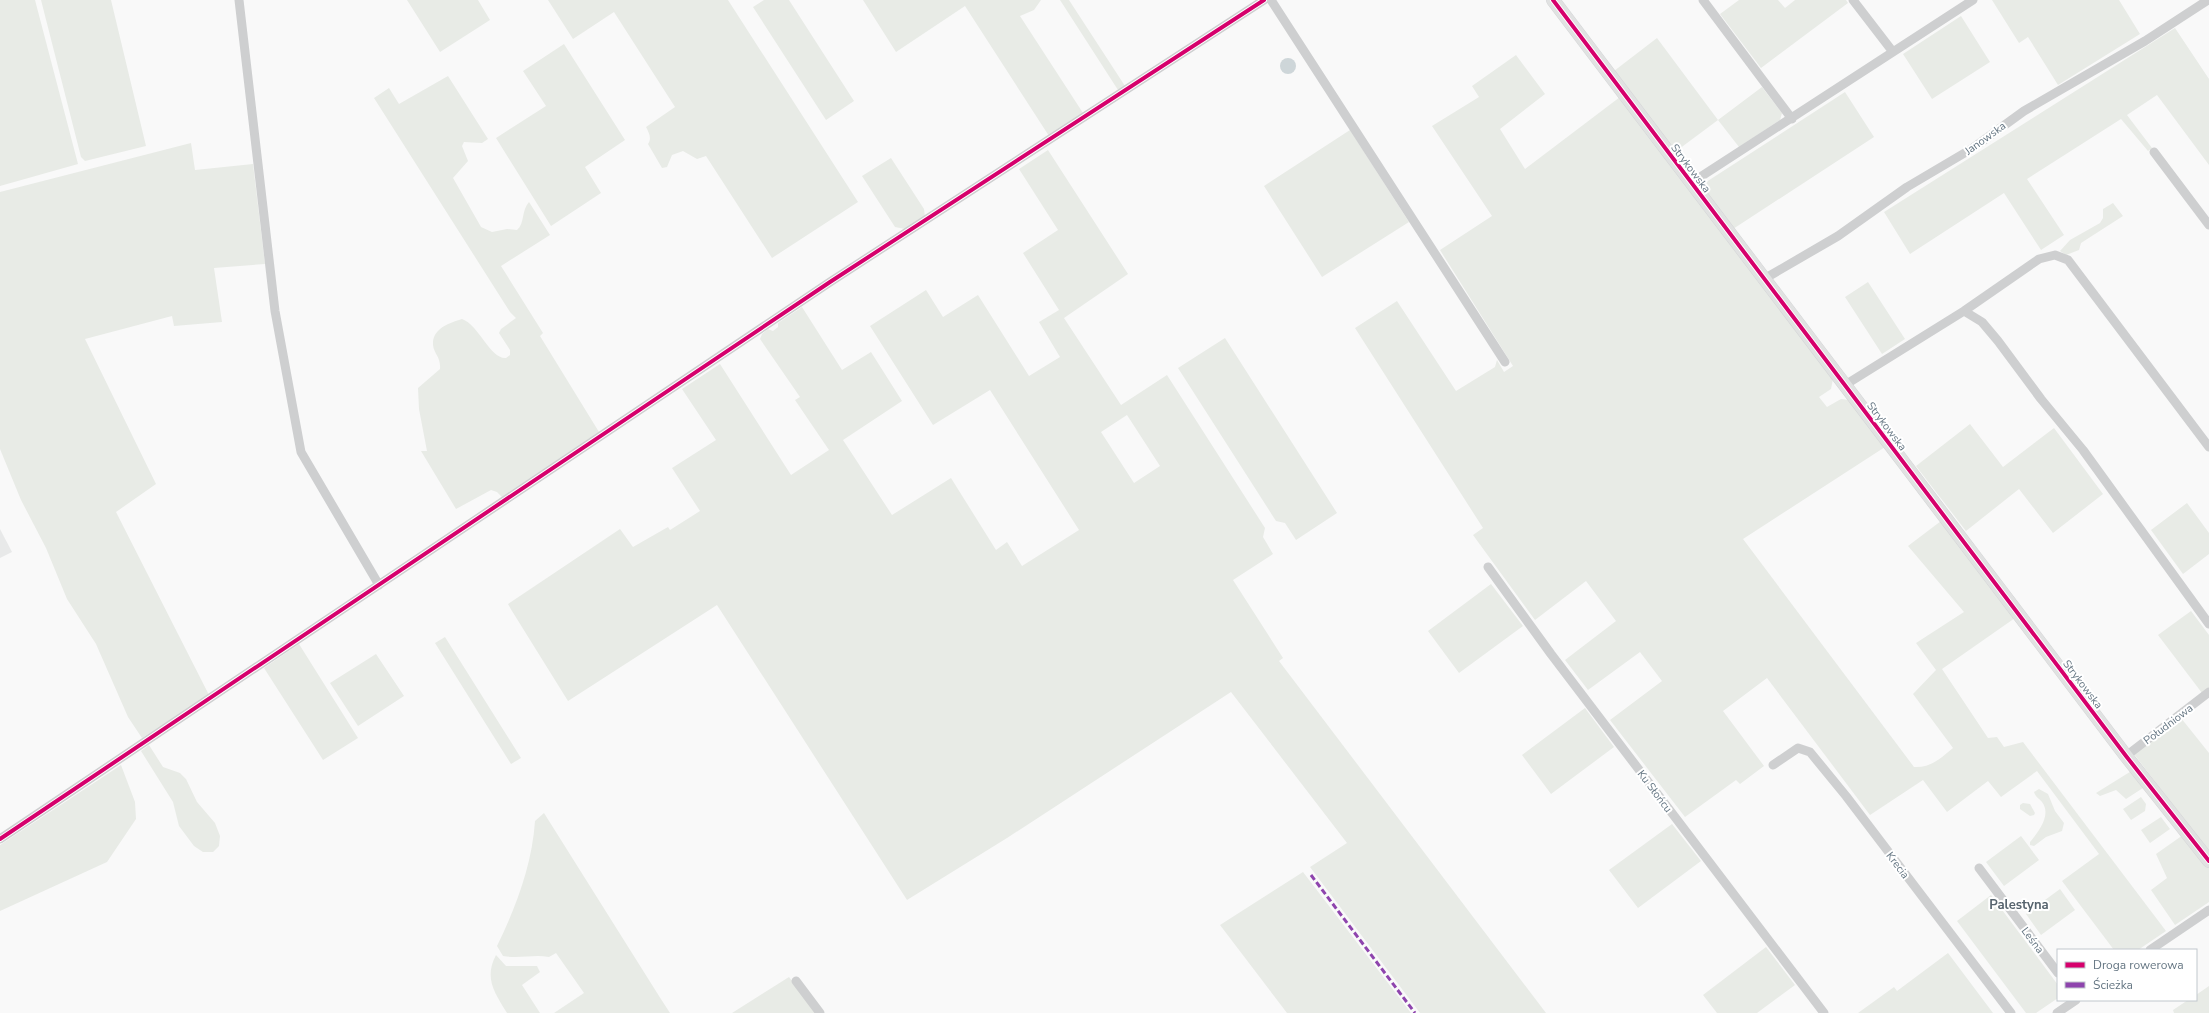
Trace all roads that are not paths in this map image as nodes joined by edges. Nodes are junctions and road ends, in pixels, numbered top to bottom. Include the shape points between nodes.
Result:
1 (238, 0) edge
2 (1264, 0) edge
3 (1271, 0) edge
4 (1553, 0) edge
5 (1703, 0) edge
6 (1853, 0) edge
7 (1973, 0) edge
8 (2208, 0) edge
9 (1893, 52) junction
10 (1792, 119) junction
11 (2154, 152) dead end
12 (1691, 183) junction
13 (2209, 225) edge
14 (1764, 279) junction
15 (1964, 311) junction
16 (1505, 362) dead end
17 (1845, 385) junction
18 (2209, 447) edge
19 (1488, 567) dead end
20 (379, 585) junction
21 (2209, 624) edge
22 (2209, 692) edge
23 (2126, 756) junction
24 (1773, 764) dead end
25 (0, 839) edge
26 (2209, 861) edge
27 (1979, 868) dead end
28 (2209, 910) edge
29 (2151, 949) edge
30 (2057, 972) edge
31 (796, 981) dead end
32 (2075, 1001) edge
33 (820, 1013) edge
34 (1824, 1013) edge
35 (2011, 1013) edge
36 (2057, 1013) edge

1 - 20 street via 275,311 301,452
2 - 20 street via 830,282
3 - 16 street
4 - 12 street, Strykowska
5 - 10 street
6 - 9 street
7 - 9 street
8 - 14 street, Janowska via 2145,41 2024,111 1973,148 1907,187 1838,236
9 - 10 street
10 - 12 street
11 - 13 street
12 - 14 street, Strykowska
14 - 17 street, Strykowska
15 - 17 street
15 - 18 street via 2039,259 2063,256
15 - 21 street via 1982,322 1998,340 2041,399 2083,450
17 - 23 street, Strykowska
19 - 34 street, Ku Słońcu via 1551,654
20 - 25 street
22 - 23 street, Południowa
23 - 26 street, Strykowska
24 - 35 street, Krecia via 1798,748 1810,752
27 - 30 street, Leśna
28 - 29 street
31 - 33 street
32 - 36 street

